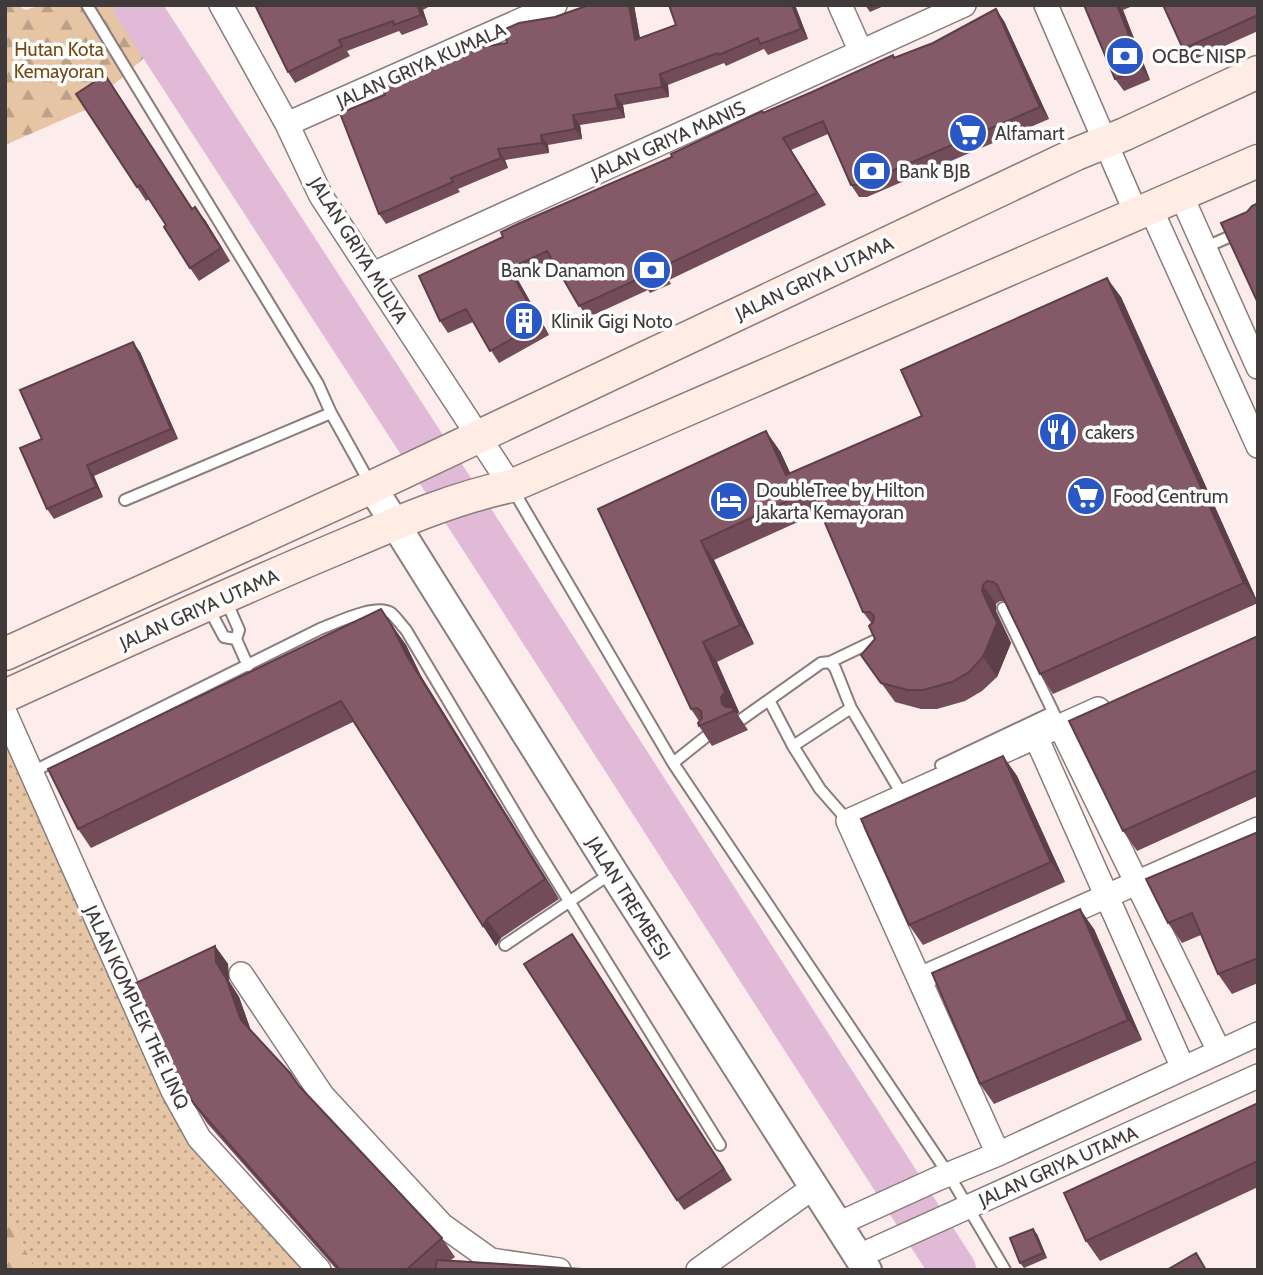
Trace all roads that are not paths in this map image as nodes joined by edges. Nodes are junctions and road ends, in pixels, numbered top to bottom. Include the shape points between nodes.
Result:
1 (87, 5) edge
2 (222, 5) edge
3 (555, 5) edge
4 (840, 5) edge
5 (964, 5) edge
6 (1046, 5) edge
7 (861, 52) junction
8 (1258, 72) edge
9 (287, 124) junction
10 (1104, 141) junction
11 (1258, 161) edge
12 (1181, 195) junction
13 (1143, 210) junction
14 (1258, 224) edge
15 (1204, 248) junction
16 (373, 274) junction
17 (1258, 367) edge
18 (331, 413) junction
19 (472, 439) junction
20 (1258, 446) edge
21 (377, 485) junction
22 (500, 488) junction
23 (125, 500) dead end
24 (401, 522) junction
25 (216, 600) junction
26 (1003, 608) edge
27 (880, 638) edge
28 (236, 639) junction
29 (5, 654) edge
30 (830, 662) junction
31 (248, 666) junction
32 (5, 696) edge
33 (1122, 699) edge
34 (769, 701) junction
35 (851, 708) junction
36 (5, 713) edge
37 (742, 719) dead end
38 (1057, 719) junction
39 (708, 735) edge
40 (1036, 737) junction
41 (793, 746) junction
42 (673, 763) junction
43 (941, 765) dead end
44 (32, 772) junction
45 (903, 796) junction
46 (848, 821) junction
47 (1258, 828) edge
48 (612, 872) junction
49 (1136, 883) junction
50 (1106, 895) junction
51 (570, 902) junction
52 (505, 945) dead end
53 (241, 974) dead end
54 (918, 980) junction
55 (1258, 1034) edge
56 (1219, 1051) junction
57 (1183, 1068) junction
58 (1258, 1076) edge
59 (720, 1145) dead end
60 (998, 1154) junction
61 (943, 1177) junction
62 (814, 1187) junction
63 (960, 1210) junction
64 (844, 1221) junction
65 (865, 1259) edge
66 (319, 1270) edge
67 (559, 1270) edge
68 (698, 1270) edge
69 (1005, 1270) edge

1 - 18 lane via 311,372
2 - 9 street, JALAN GRIYA MULYA
3 - 9 street, JALAN GRIYA KUMALA
4 - 7 street
5 - 7 street, JALAN GRIYA MANIS
6 - 10 street
7 - 16 street, JALAN GRIYA MANIS
8 - 10 main road, JALAN GRIYA UTAMA
9 - 16 street, JALAN GRIYA MULYA via 321,196
10 - 13 street
10 - 19 main road, JALAN GRIYA UTAMA
11 - 12 main road, JALAN GRIYA UTAMA
12 - 13 main road, JALAN GRIYA UTAMA
12 - 15 street
13 - 20 street
13 - 22 main road, JALAN GRIYA UTAMA
14 - 15 lane
15 - 17 street
16 - 19 street, JALAN GRIYA MULYA
18 - 21 lane
18 - 23 lane
19 - 21 main road, JALAN GRIYA UTAMA
19 - 22 street, JALAN GRIYA MULYA
21 - 24 street
21 - 29 main road, JALAN GRIYA UTAMA
22 - 24 main road, JALAN GRIYA UTAMA
22 - 42 lane
24 - 25 main road, JALAN GRIYA UTAMA
24 - 48 street, JALAN TREMBESI
25 - 28 lane via 239,630
25 - 28 lane via 223,637
25 - 32 main road, JALAN GRIYA UTAMA
26 - 38 lane
27 - 30 lane
28 - 31 lane
30 - 34 lane via 821,663
30 - 35 lane
31 - 44 lane
31 - 51 lane via 347,618 379,609 390,612 406,630
33 - 38 street
34 - 37 lane
34 - 41 lane
35 - 41 lane
35 - 45 lane
36 - 44 street, JALAN KOMPLEK THE LINQ
38 - 40 street
38 - 43 lane
38 - 49 street
39 - 42 lane
40 - 45 street
40 - 50 street
41 - 46 lane via 820,789
42 - 61 lane
44 - 66 street, JALAN KOMPLEK THE LINQ via 173,1091 199,1139
45 - 46 street
46 - 54 street, JALAN GRIYA UTAMA
47 - 49 street
48 - 51 lane
48 - 62 street, JALAN TREMBESI
49 - 50 street
49 - 56 street
50 - 54 street
50 - 57 street
51 - 52 lane
51 - 59 lane
53 - 67 street via 322,1095 442,1225 491,1261
54 - 60 street, JALAN GRIYA UTAMA
55 - 56 street, JALAN GRIYA UTAMA
56 - 57 street, JALAN GRIYA UTAMA
57 - 60 street, JALAN GRIYA UTAMA
58 - 63 street, JALAN GRIYA UTAMA
60 - 61 street, JALAN GRIYA UTAMA
61 - 63 lane
61 - 64 street, JALAN GRIYA UTAMA
62 - 64 street, JALAN TREMBESI
62 - 68 street
63 - 65 street, JALAN GRIYA UTAMA
63 - 69 lane
64 - 65 street, JALAN TREMBESI

